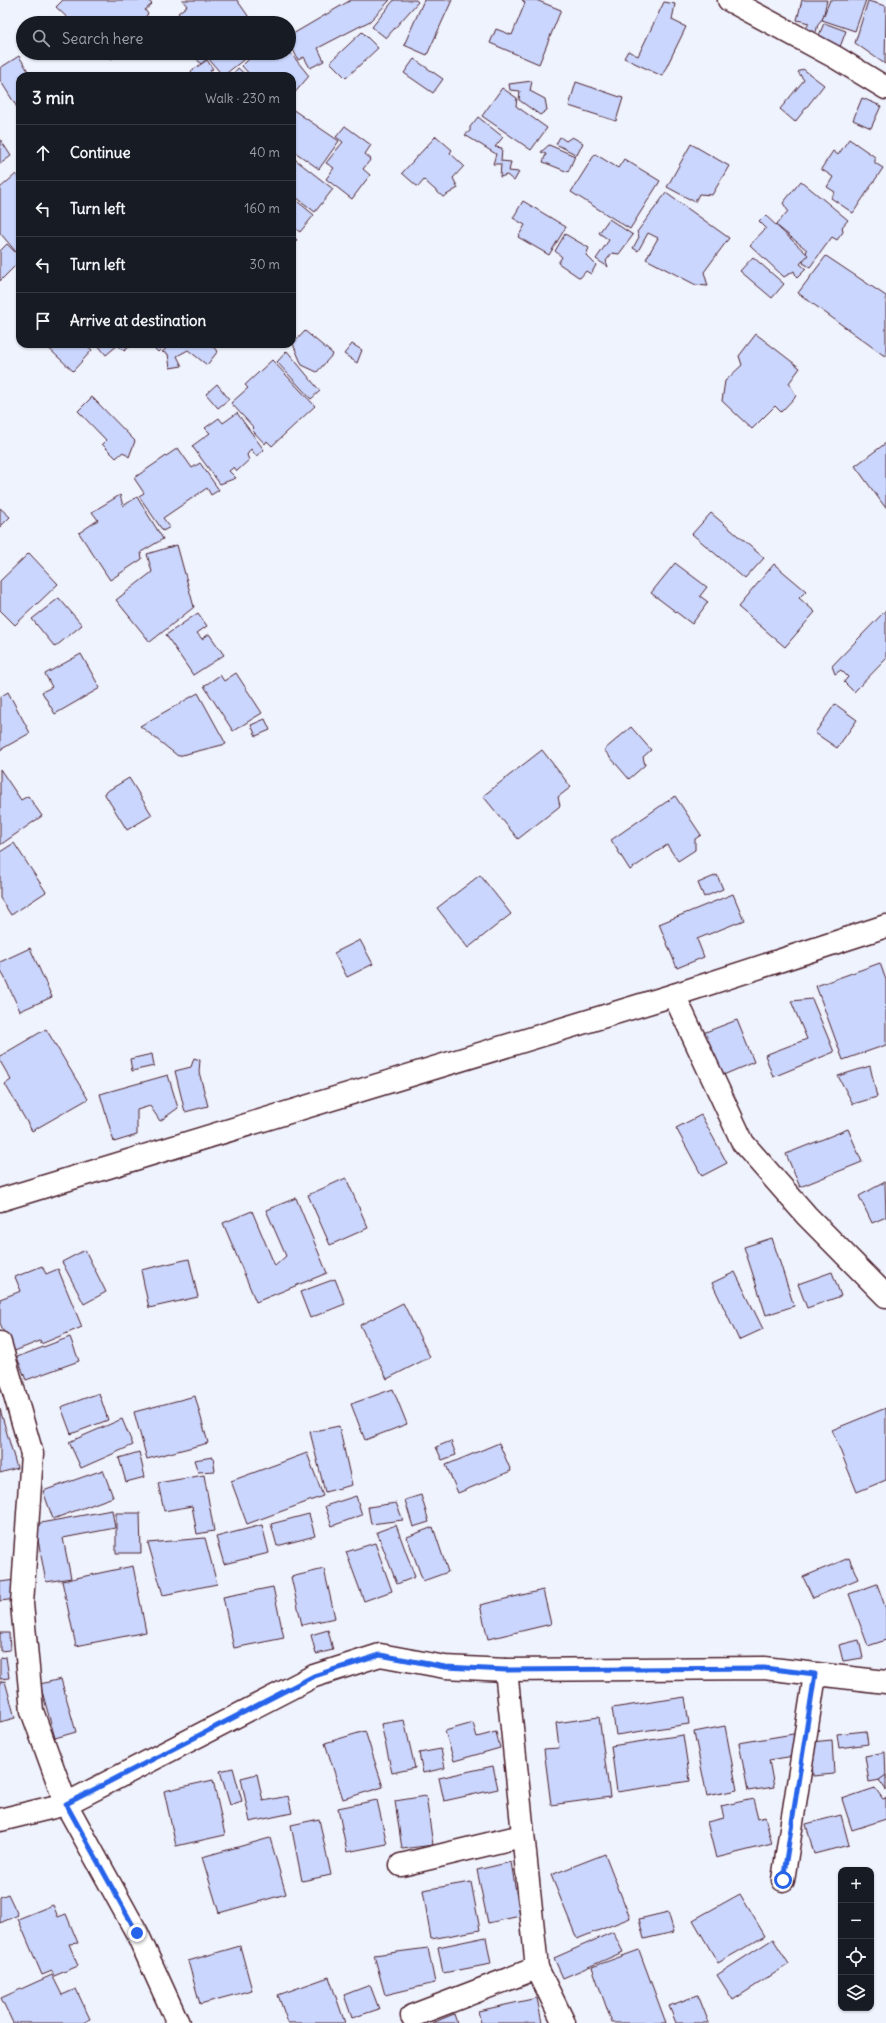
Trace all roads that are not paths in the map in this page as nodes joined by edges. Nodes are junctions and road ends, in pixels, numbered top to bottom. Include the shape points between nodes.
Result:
1 (729, 0) edge
2 (886, 88) edge
3 (886, 926) edge
4 (674, 995) junction
5 (0, 1200) edge
6 (886, 1296) edge
7 (0, 1343) edge
8 (506, 1670) junction
9 (815, 1674) junction
10 (886, 1682) edge
11 (66, 1804) junction
12 (0, 1820) edge
13 (522, 1836) junction
14 (401, 1865) dead end
15 (783, 1880) dead end
16 (536, 1968) junction
17 (412, 2016) dead end
18 (178, 2023) edge
19 (564, 2023) edge

1 - 2 street via 835,57
3 - 4 street
4 - 5 street
4 - 6 street via 743,1143 807,1216
7 - 11 street via 32,1454 22,1604 32,1711
8 - 9 street via 764,1668
8 - 11 street via 445,1667 380,1655 314,1676
8 - 13 street
9 - 10 street
9 - 15 street
11 - 12 street
11 - 18 street via 137,1933
13 - 14 street
13 - 16 street
16 - 17 street
16 - 19 street

